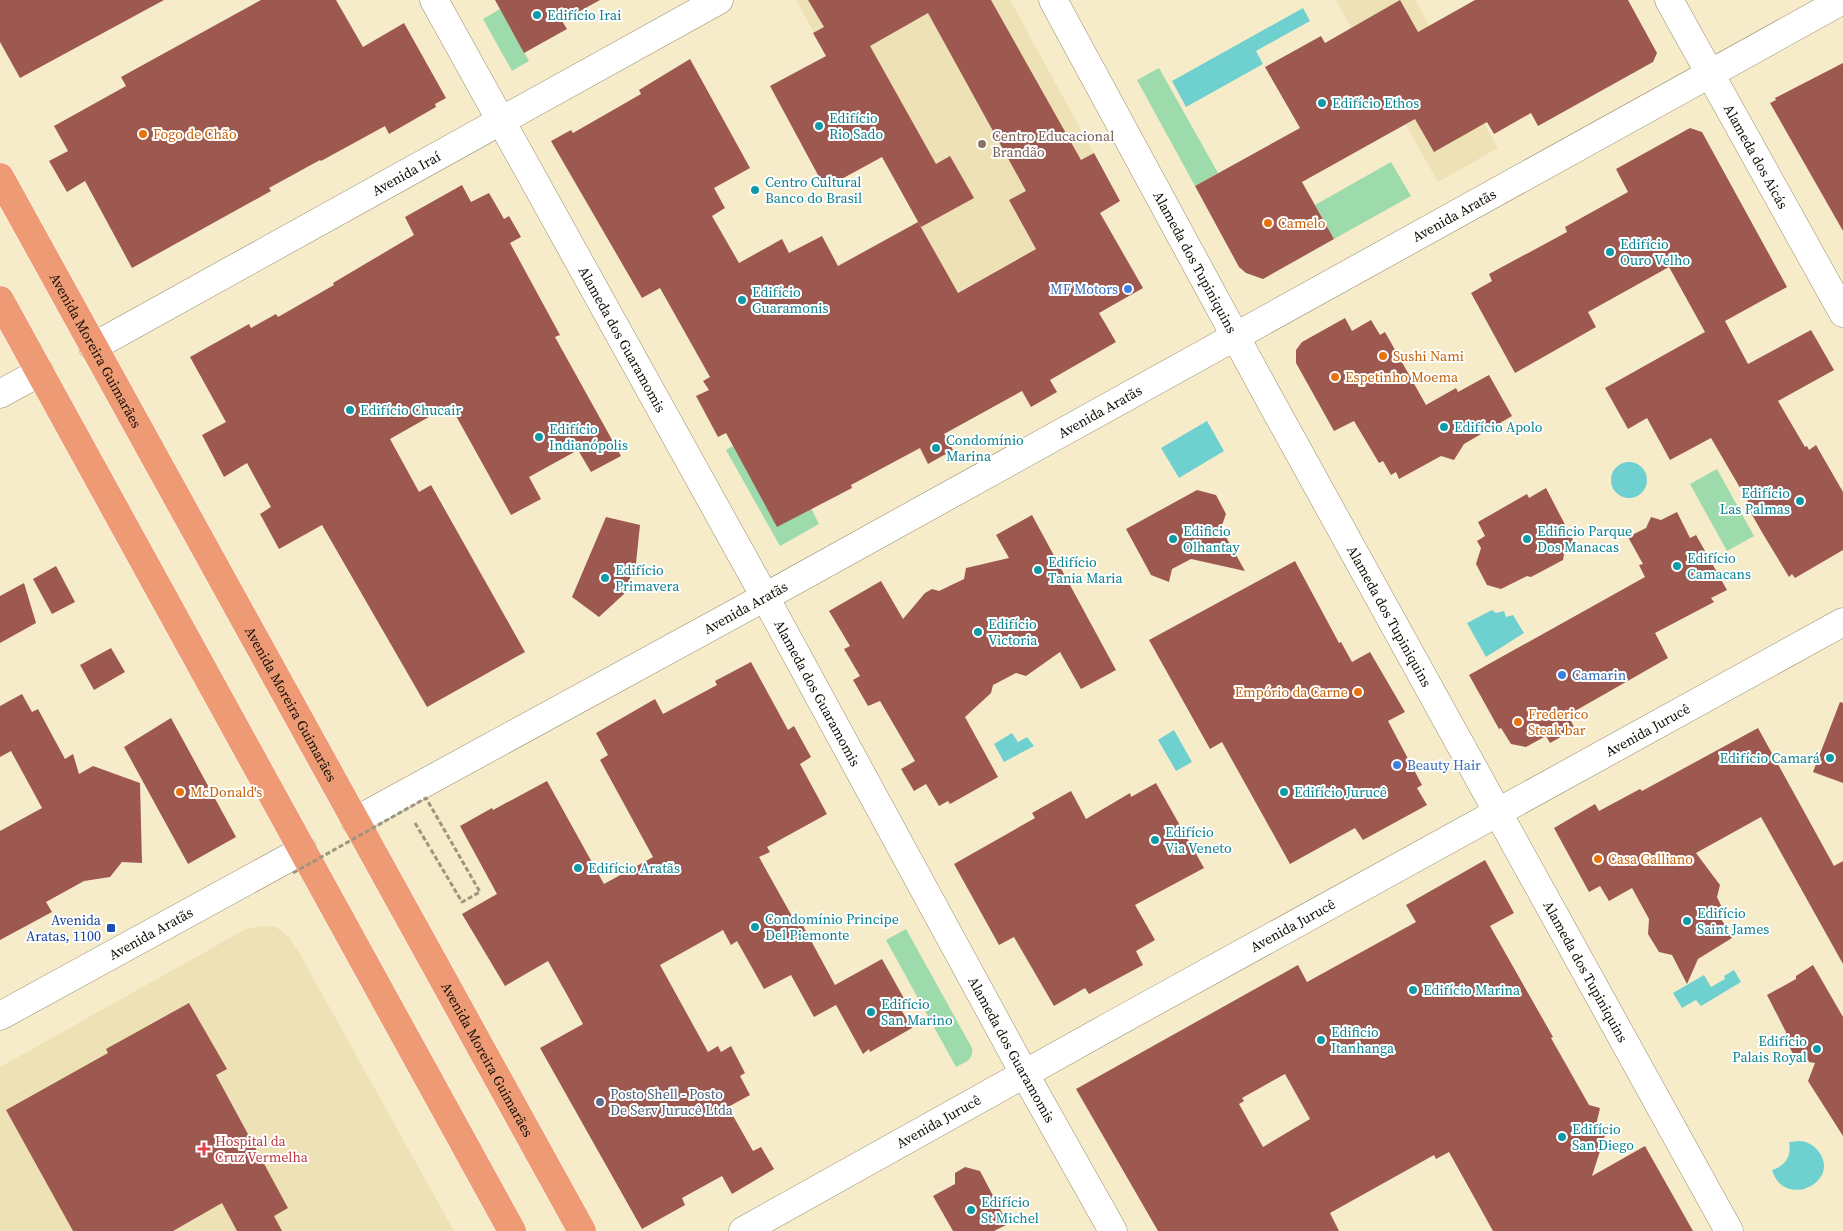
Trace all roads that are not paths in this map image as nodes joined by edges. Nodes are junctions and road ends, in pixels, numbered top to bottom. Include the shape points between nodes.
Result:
1 (434, 0) edge
2 (719, 0) edge
3 (1053, 0) edge
4 (1670, 0) edge
5 (1843, 0) edge
6 (1710, 74) junction
7 (500, 121) junction
8 (0, 177) edge
9 (0, 300) edge
10 (1843, 313) edge
11 (1236, 337) junction
12 (93, 347) junction
13 (40, 372) junction
14 (0, 394) edge
15 (765, 597) junction
16 (1843, 622) edge
17 (1498, 813) junction
18 (355, 820) junction
19 (298, 862) junction
20 (0, 1016) edge
21 (1024, 1073) junction
22 (512, 1231) edge
23 (582, 1231) edge
24 (743, 1231) edge
25 (1113, 1231) edge
26 (1729, 1231) edge

1 - 7 street, Alameda dos Guaramomis
2 - 7 street, Avenida Iraí
3 - 11 street, Alameda dos Tupiniquins
4 - 6 street, Alameda dos Aicás
5 - 6 street, Avenida Aratãs
6 - 10 street, Alameda dos Aicás
6 - 11 street, Avenida Aratãs
7 - 12 street, Avenida Iraí
7 - 15 street, Alameda dos Guaramomis
8 - 12 highway, Avenida Moreira Guimarães
9 - 13 highway
11 - 15 street, Avenida Aratãs
11 - 17 street, Alameda dos Tupiniquins
12 - 18 highway, Avenida Moreira Guimarães
13 - 14 street
13 - 19 highway
15 - 18 street, Avenida Aratãs
15 - 21 street, Alameda dos Guaramomis
16 - 17 street, Avenida Jurucê
17 - 21 street, Avenida Jurucê
17 - 26 street, Alameda dos Tupiniquins
18 - 23 highway, Avenida Moreira Guimarães
19 - 20 street, Avenida Aratãs
19 - 22 highway
21 - 24 street, Avenida Jurucê
21 - 25 street, Alameda dos Guaramomis

